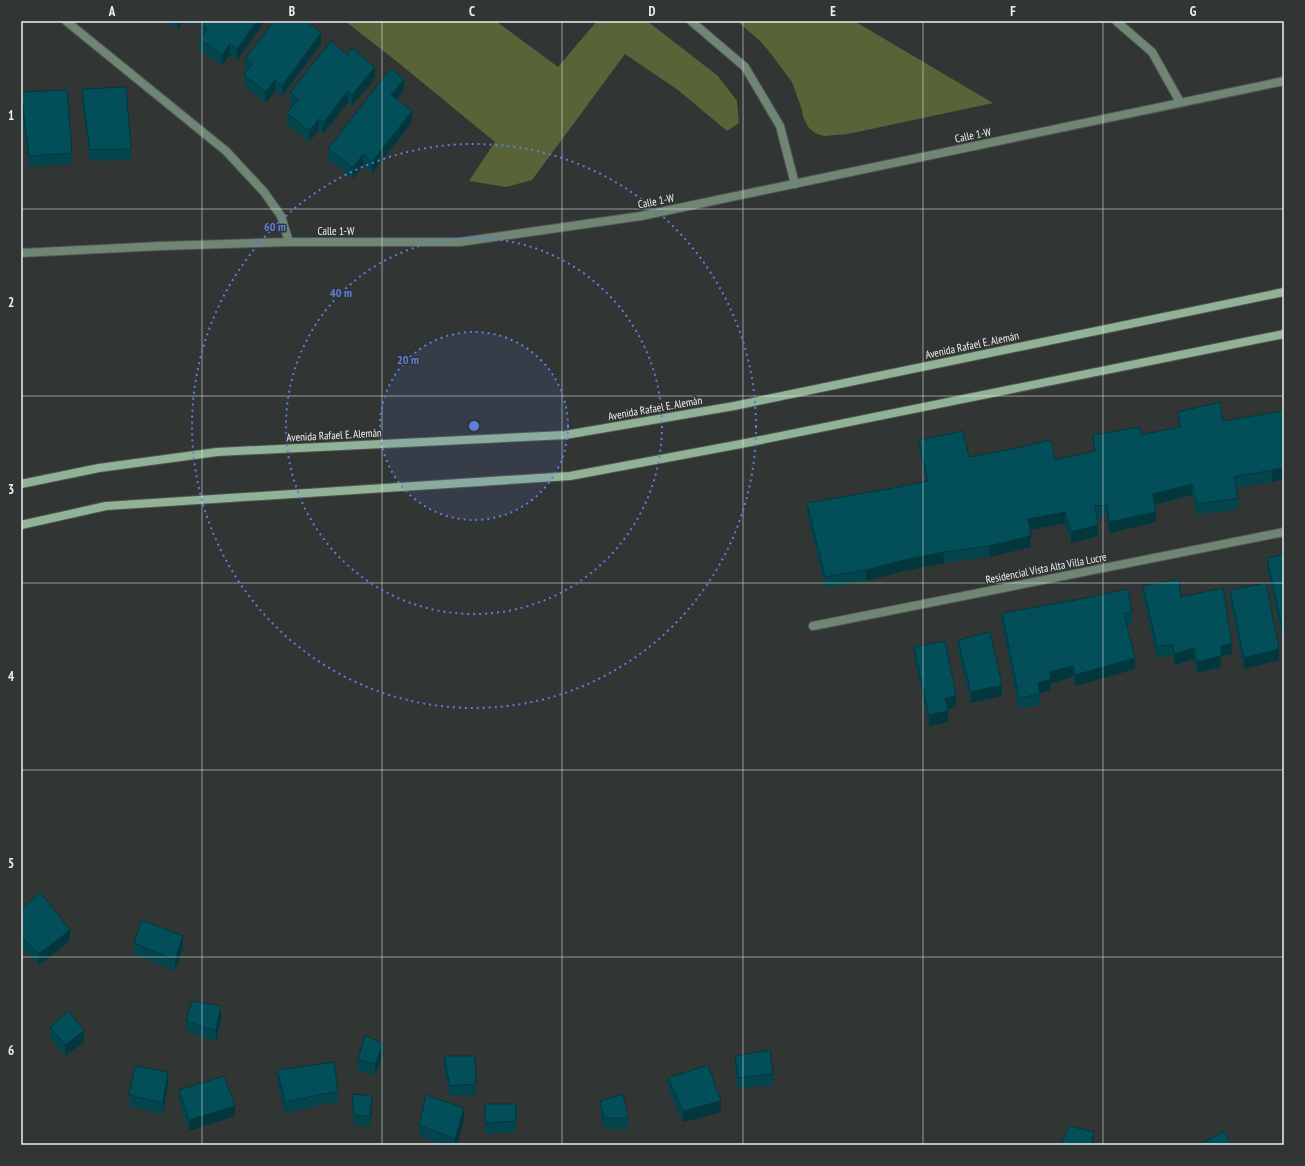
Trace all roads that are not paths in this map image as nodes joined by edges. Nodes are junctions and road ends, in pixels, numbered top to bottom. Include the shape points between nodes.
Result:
1 (66, 21) edge
2 (692, 21) edge
3 (1116, 21) edge
4 (1284, 81) edge
5 (1180, 102) junction
6 (795, 184) junction
7 (289, 242) junction
8 (21, 253) edge
9 (1284, 292) edge
10 (1284, 334) edge
11 (21, 484) edge
12 (21, 525) edge
13 (1284, 532) edge
14 (813, 626) dead end

1 - 7 street via 226,151 264,192 281,216
2 - 6 street via 745,67 780,126
3 - 5 street via 1152,52
4 - 5 street, Calle 1-W
5 - 6 street, Calle 1-W
6 - 7 street, Calle 1-W via 641,216 460,242
7 - 8 street, Calle 1-W
9 - 11 main road, Avenida Rafael E. Alemán via 734,406 565,435 217,452 99,468
10 - 12 main road via 570,476 106,506
13 - 14 street, Residencial Vista Alta Villa Lucre

